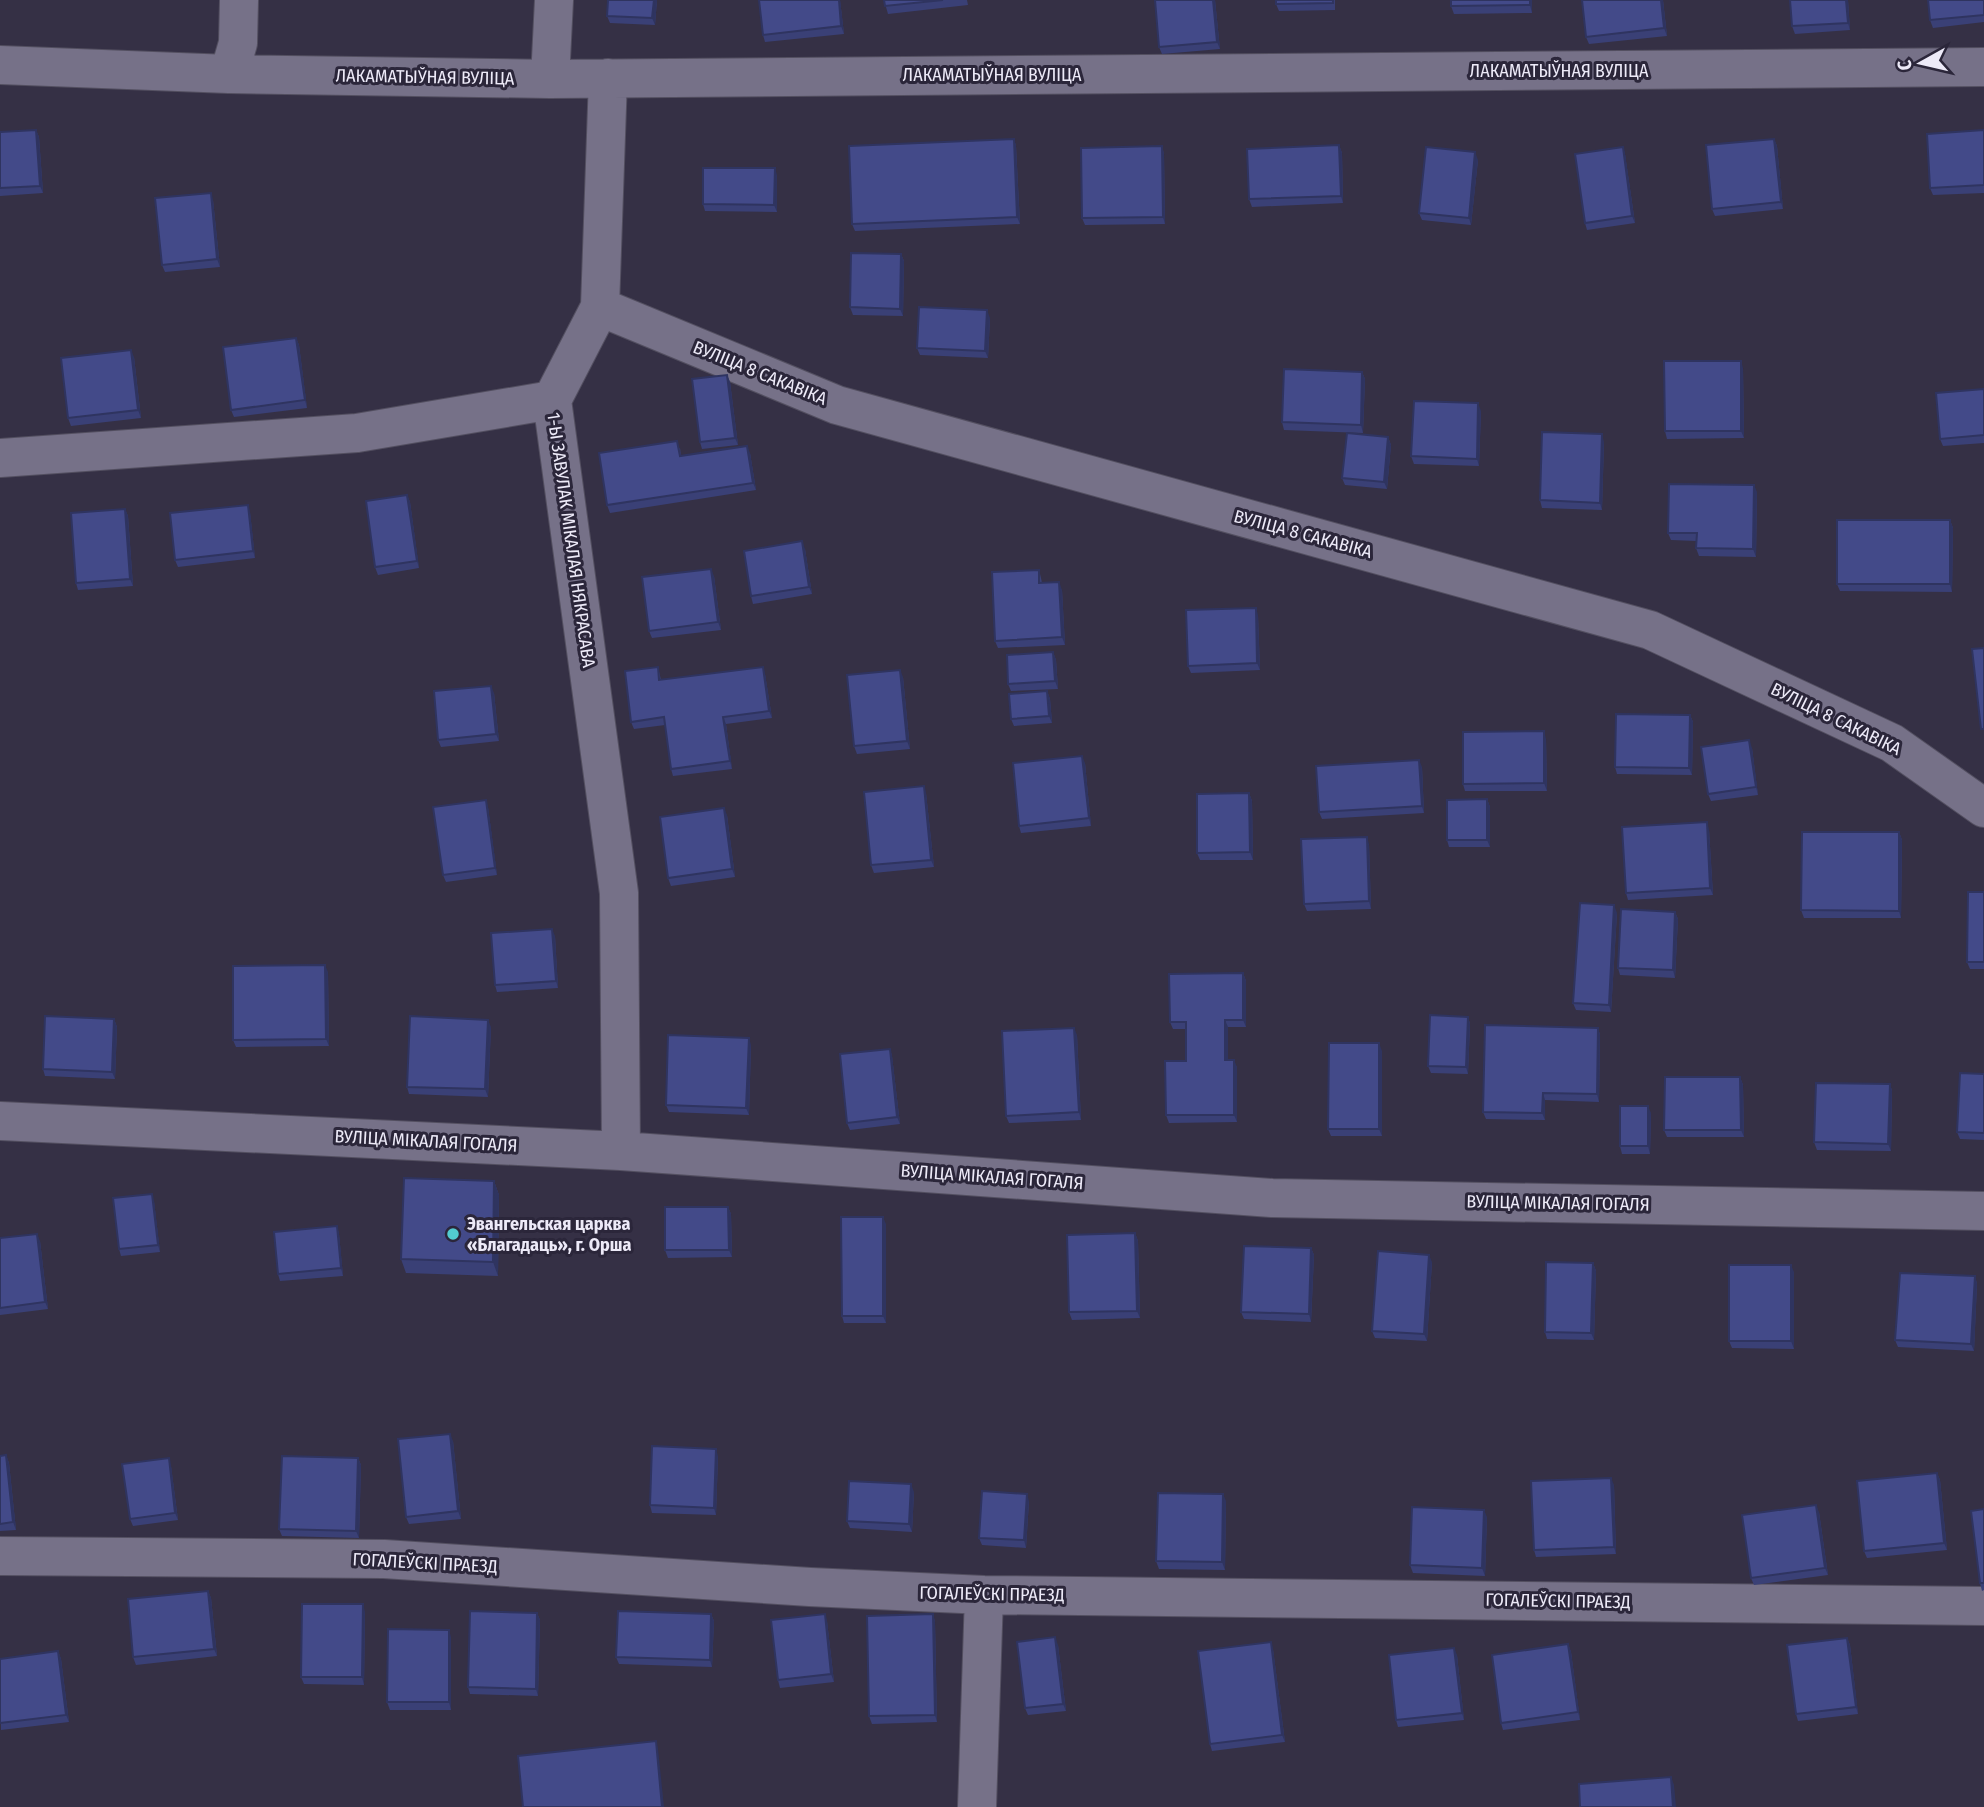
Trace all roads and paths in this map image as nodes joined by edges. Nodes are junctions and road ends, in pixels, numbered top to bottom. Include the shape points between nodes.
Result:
1 (239, 0) edge
2 (554, 0) edge
3 (0, 65) edge
4 (1984, 67) edge
5 (229, 74) junction
6 (608, 78) junction
7 (550, 79) junction
8 (600, 307) junction
9 (552, 400) junction
10 (0, 458) edge
11 (1984, 808) edge
12 (0, 1121) edge
13 (621, 1151) junction
14 (1984, 1211) edge
15 (0, 1556) edge
16 (984, 1595) junction
17 (1984, 1606) edge
18 (977, 1807) edge

1 - 5 street via 238,43
2 - 7 street
3 - 5 street, ЛАКАМАТЫЎНАЯ ВУЛІЦА
4 - 6 street, ЛАКАМАТЫЎНАЯ ВУЛІЦА
5 - 7 street, ЛАКАМАТЫЎНАЯ ВУЛІЦА
6 - 7 street, ЛАКАМАТЫЎНАЯ ВУЛІЦА
6 - 8 street
8 - 9 street
8 - 11 street, ВУЛІЦА 8 САКАВІКА via 837,405 1650,630 1892,743
9 - 10 street, 1-Ы ЗАВУЛАК МІКАЛАЯ НЯКРАСАВА via 357,433
9 - 13 street, 1-Ы ЗАВУЛАК МІКАЛАЯ НЯКРАСАВА via 619,893
12 - 13 street, ВУЛІЦА МІКАЛАЯ ГОГАЛЯ
13 - 14 street, ВУЛІЦА МІКАЛАЯ ГОГАЛЯ via 1272,1198
15 - 16 street, ГОГАЛЕЎСКІ ПРАЕЗД via 384,1559
16 - 17 street, ГОГАЛЕЎСКІ ПРАЕЗД
16 - 18 street

